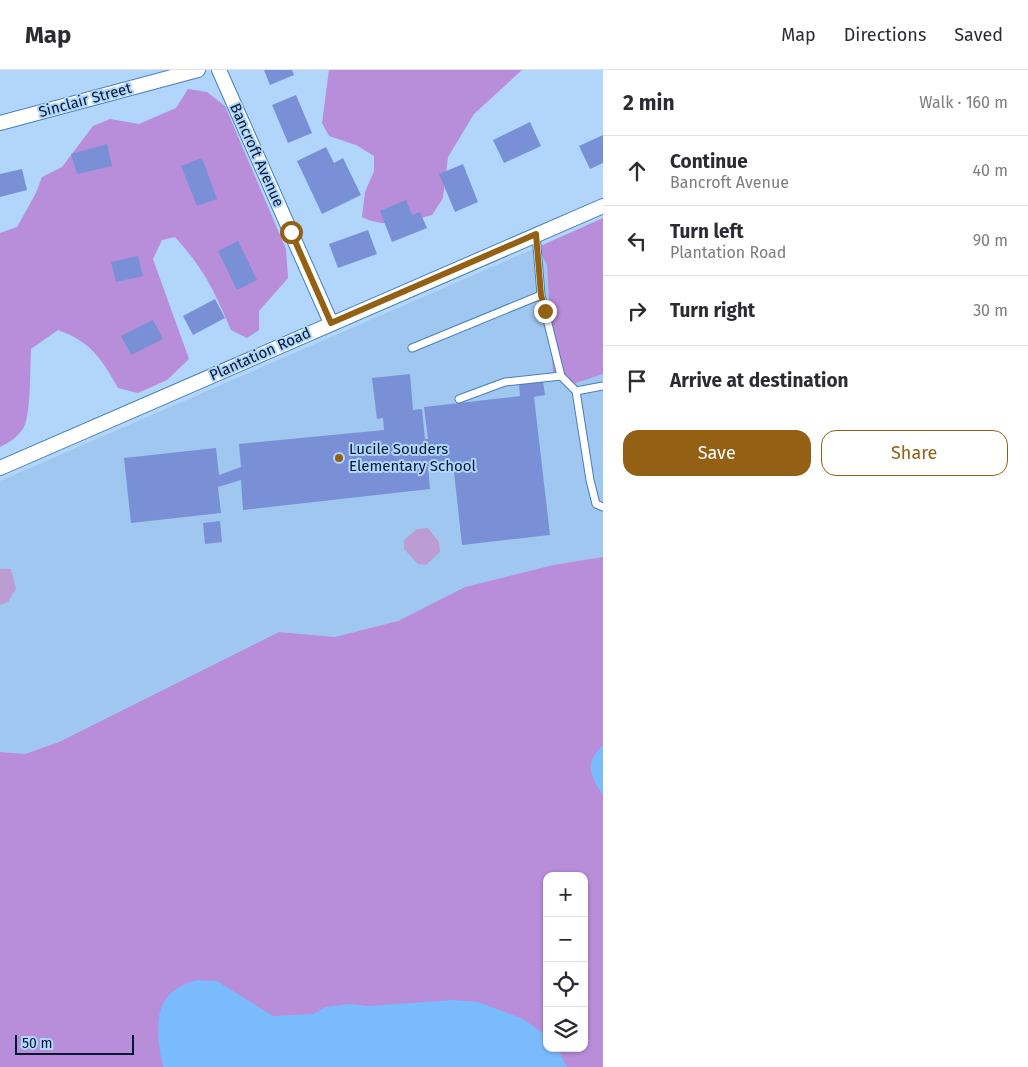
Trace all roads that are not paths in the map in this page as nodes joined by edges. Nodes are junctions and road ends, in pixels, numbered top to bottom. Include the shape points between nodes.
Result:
1 (198, 70) edge
2 (219, 70) edge
3 (0, 123) edge
4 (603, 206) edge
5 (536, 234) junction
6 (541, 295) junction
7 (331, 323) junction
8 (412, 348) dead end
9 (561, 376) junction
10 (603, 386) edge
11 (576, 391) junction
12 (458, 399) dead end
13 (0, 468) edge
14 (603, 507) edge

1 - 3 street, Sinclair Street
2 - 7 street, Bancroft Avenue
4 - 5 street, Plantation Road
5 - 6 lane
5 - 7 street, Plantation Road
6 - 8 lane
6 - 9 lane
7 - 13 street, Plantation Road
9 - 11 lane
9 - 12 lane via 505,382
10 - 11 lane
11 - 14 lane via 590,480 596,504

